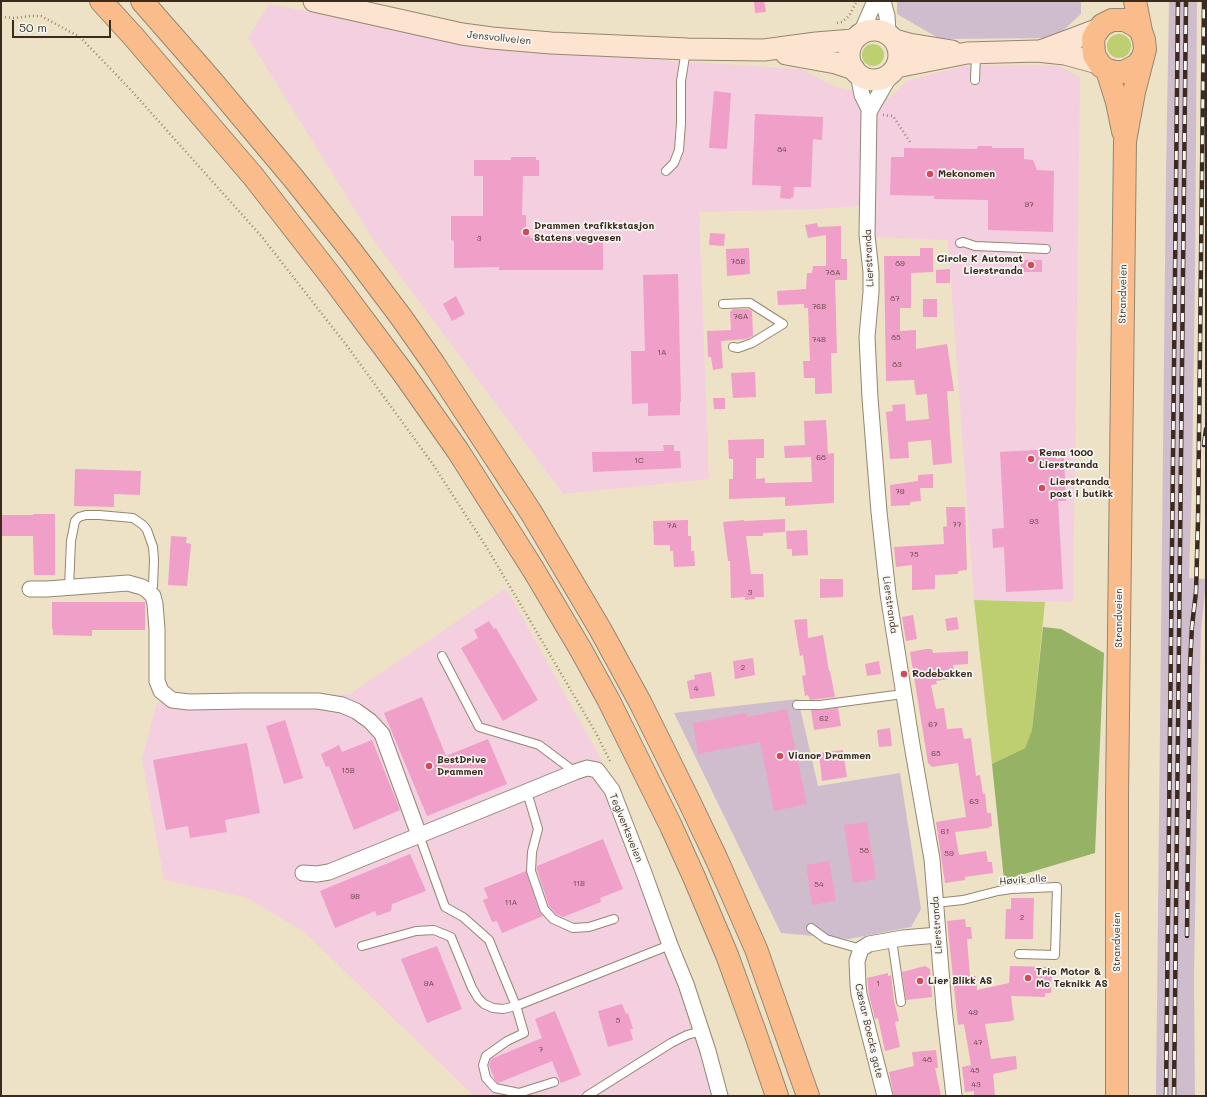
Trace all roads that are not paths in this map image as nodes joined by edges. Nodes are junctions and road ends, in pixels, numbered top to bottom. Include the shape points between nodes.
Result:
1 (101, 1) edge
2 (142, 1) edge
3 (314, 1) edge
4 (875, 1) edge
5 (883, 1) edge
6 (1115, 1) edge
7 (1135, 1) edge
8 (358, 6) edge
9 (1102, 26) junction
10 (1141, 31) junction
11 (857, 37) junction
12 (891, 37) junction
13 (687, 49) junction
14 (764, 50) junction
15 (1037, 51) junction
16 (971, 53) junction
17 (1143, 57) junction
18 (1103, 67) junction
19 (894, 70) junction
20 (856, 72) junction
21 (975, 80) dead end
22 (875, 112) junction
23 (1125, 141) junction
24 (666, 171) dead end
25 (960, 243) dead end
26 (1046, 249) dead end
27 (723, 304) dead end
28 (733, 347) dead end
29 (69, 587) junction
30 (30, 589) dead end
31 (150, 593) junction
32 (442, 656) dead end
33 (903, 694) junction
34 (797, 705) dead end
35 (575, 772) junction
36 (526, 792) junction
37 (419, 835) junction
38 (303, 873) dead end
39 (935, 903) junction
40 (614, 919) dead end
41 (811, 928) dead end
42 (938, 935) junction
43 (892, 940) junction
44 (670, 945) junction
45 (362, 946) dead end
46 (861, 949) junction
47 (1019, 954) dead end
48 (901, 1002) dead end
49 (516, 1006) junction
50 (702, 1031) junction
51 (554, 1082) dead end
52 (587, 1096) edge
53 (720, 1096) edge
54 (777, 1096) edge
55 (808, 1096) edge
56 (885, 1096) edge
57 (954, 1096) edge
58 (1117, 1096) edge

1 - 54 main road via 216,132 330,275 458,451 534,569 608,699 671,826 727,955
2 - 55 main road via 294,179 352,252 434,364 540,528 600,629 699,821 756,949
3 - 8 street, Jensvollveien
4 - 11 street
5 - 12 street
6 - 9 main road
7 - 10 main road
8 - 13 street, Jensvollveien via 439,30 492,38
9 - 10 main road via 1112,20 1124,20
9 - 15 street
9 - 18 main road via 1093,39 1093,47 1094,55
10 - 17 main road via 1145,49
11 - 12 street via 867,30 881,30
11 - 14 street, Jensvollveien
11 - 20 street via 849,52
12 - 16 street via 909,44
12 - 19 street via 899,50
13 - 14 street, Jensvollveien
13 - 24 lane via 681,81 680,150 674,163
14 - 20 street, Jensvollveien via 836,62
15 - 16 street
15 - 18 street via 1065,54
16 - 19 street
16 - 21 lane
17 - 18 main road via 1137,65 1124,72 1115,72
17 - 23 main road, Strandveien
18 - 23 main road, Strandveien via 1117,102
19 - 20 street via 886,77 872,80
19 - 22 street, Lierstranda
20 - 22 street, Lierstranda via 862,95
22 - 33 street, Lierstranda via 868,140 870,393 884,563
23 - 58 main road, Strandveien via 1117,796
25 - 26 lane
27 - 28 lane via 750,303 783,324 752,343 738,348
29 - 30 street
29 - 31 street via 128,583 142,587
29 - 31 lane via 71,541 75,521 86,515 106,515 133,518 147,530 154,548
31 - 37 street via 156,604 158,681 165,695 177,701 189,702 318,701 342,705 356,711 382,734
32 - 35 lane via 479,727 539,745
33 - 34 lane via 820,705
33 - 39 street, Lierstranda via 932,855
35 - 36 street, Teglverksveien
35 - 44 street, Teglverksveien via 588,768 598,770 612,790
36 - 37 street, Teglverksveien
36 - 40 lane via 538,829 532,852 531,871 544,909 553,919 573,928 589,927
37 - 38 street, Teglverksveien via 329,872
37 - 49 lane via 445,907 463,917 489,940
39 - 42 street, Lierstranda
39 - 47 lane, Høvik alle via 964,900 1011,889 1057,887 1055,955
41 - 46 lane via 826,939
42 - 43 street
42 - 57 street, Lierstranda
43 - 46 street via 870,944
43 - 48 lane
44 - 49 lane
44 - 50 street, Teglverksveien
45 - 49 lane via 416,931 434,930 451,937 472,988 484,1004 503,1009
46 - 56 street, Cæsar Boecks gate via 856,965 858,985
49 - 51 lane via 524,1033 486,1056 483,1066 486,1078 496,1088 518,1093
50 - 52 lane via 671,1043
50 - 53 street, Teglverksveien

